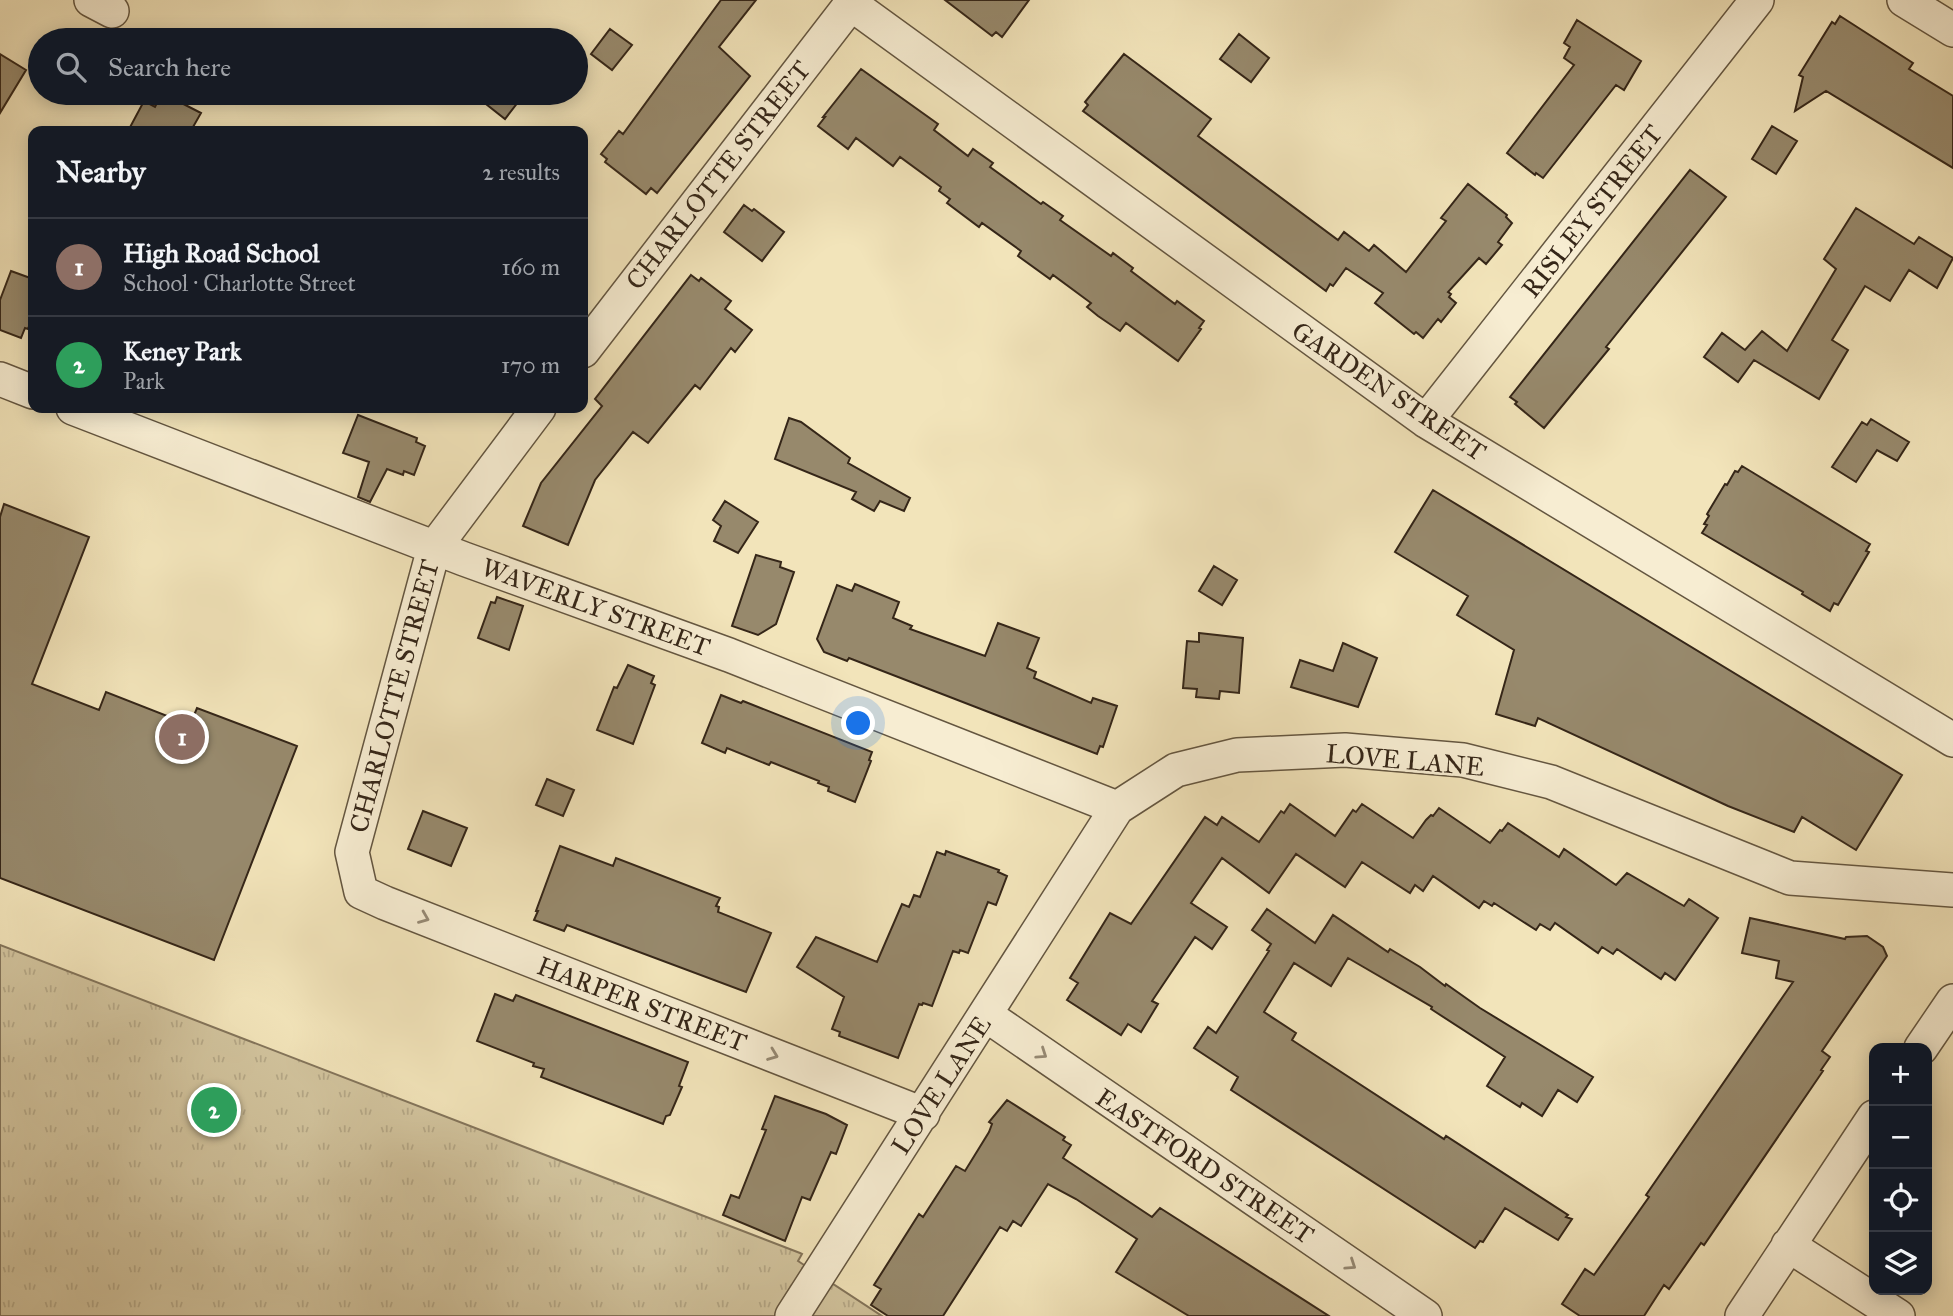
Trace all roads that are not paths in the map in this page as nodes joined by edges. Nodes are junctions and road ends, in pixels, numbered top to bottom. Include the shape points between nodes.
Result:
1 (1757, 0) edge
2 (1905, 0) edge
3 (852, 2) edge
4 (1953, 30) edge
5 (588, 345) edge
6 (0, 379) edge
7 (28, 390) edge
8 (87, 413) edge
9 (535, 413) edge
10 (1426, 421) junction
11 (434, 548) junction
12 (1953, 740) edge
13 (1117, 808) junction
14 (1953, 890) edge
15 (361, 892) joint
16 (1953, 1001) edge
17 (986, 1015) junction
18 (1924, 1043) edge
19 (923, 1114) junction
20 (1869, 1124) edge
21 (1788, 1245) junction
22 (792, 1316) edge
23 (1425, 1316) edge
24 (1742, 1316) edge
25 (1898, 1316) edge

1 - 10 street, RISLEY STREET
2 - 4 street
3 - 5 street, CHARLOTTE STREET
3 - 10 street, GARDEN STREET
6 - 7 street
8 - 11 street, WAVERLY STREET
9 - 11 street, CHARLOTTE STREET
10 - 12 street, GARDEN STREET
11 - 13 street, WAVERLY STREET via 729,655
11 - 15 street, CHARLOTTE STREET via 352,852
13 - 14 street, LOVE LANE via 1176,770 1237,755 1345,750 1463,760 1551,782 1790,878
13 - 17 street, LOVE LANE
15 -> 19 street, HARPER STREET
16 - 18 street
17 - 19 street, LOVE LANE
17 -> 23 street, EASTFORD STREET
19 - 22 street, LOVE LANE
20 - 21 street
21 - 24 street
21 - 25 street

